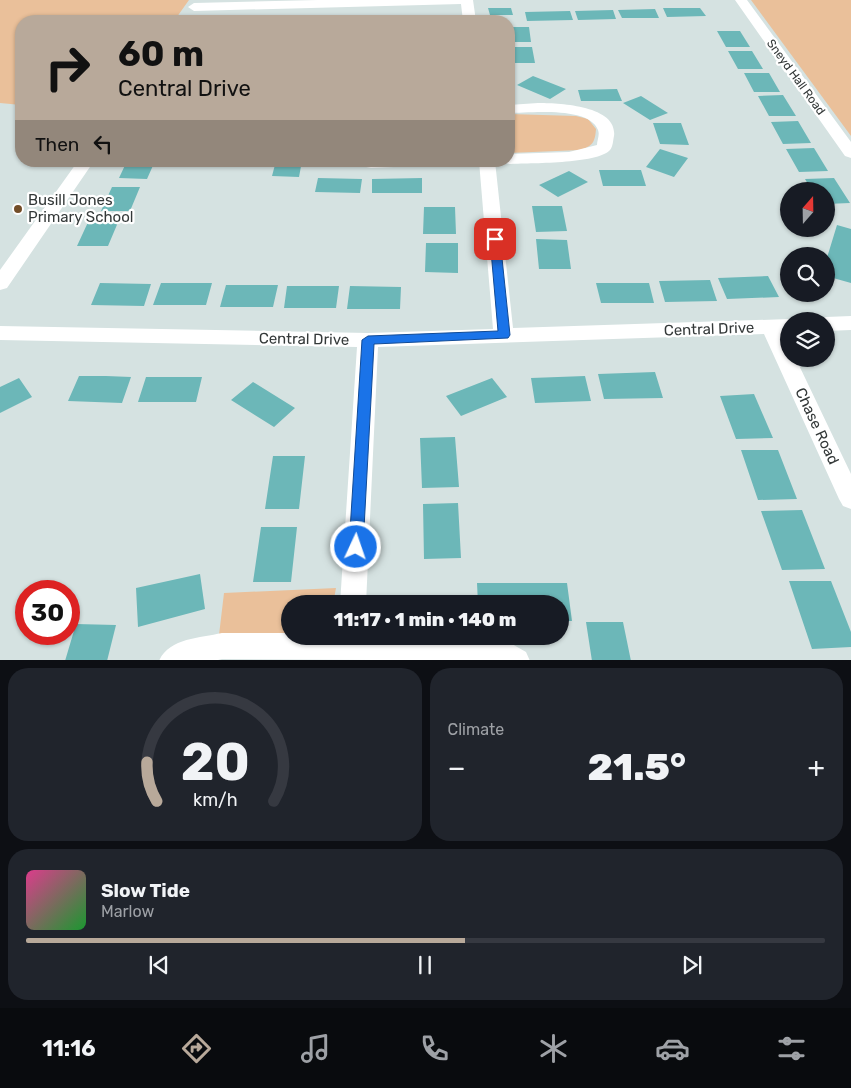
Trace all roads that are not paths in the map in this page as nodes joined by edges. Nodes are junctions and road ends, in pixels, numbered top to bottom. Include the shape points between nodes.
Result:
1 (465, 0) edge
2 (741, 0) edge
3 (397, 1) edge
4 (194, 7) edge
5 (468, 15) edge
6 (515, 109) edge
7 (851, 153) edge
8 (515, 159) edge
9 (82, 167) edge
10 (488, 167) edge
11 (0, 284) edge
12 (851, 323) edge
13 (835, 324) edge
14 (780, 327) edge
15 (0, 333) edge
16 (504, 335) junction
17 (368, 340) junction
18 (797, 367) edge
19 (851, 498) edge
20 (354, 595) edge
21 (351, 648) edge
22 (174, 660) edge
23 (516, 660) edge

1 - 3 street
1 - 5 street
2 - 7 street, Sneyd Hall Road
3 - 4 street
6 - 8 street via 577,110 598,117 608,138 604,148 586,155
9 - 11 street
10 - 16 street
12 - 13 street
14 - 16 street, Central Drive
15 - 17 street, Central Drive
16 - 17 street, Central Drive
17 - 20 street
18 - 19 street, Chase Road
21 - 22 street via 222,646 180,655
21 - 23 street via 492,648

